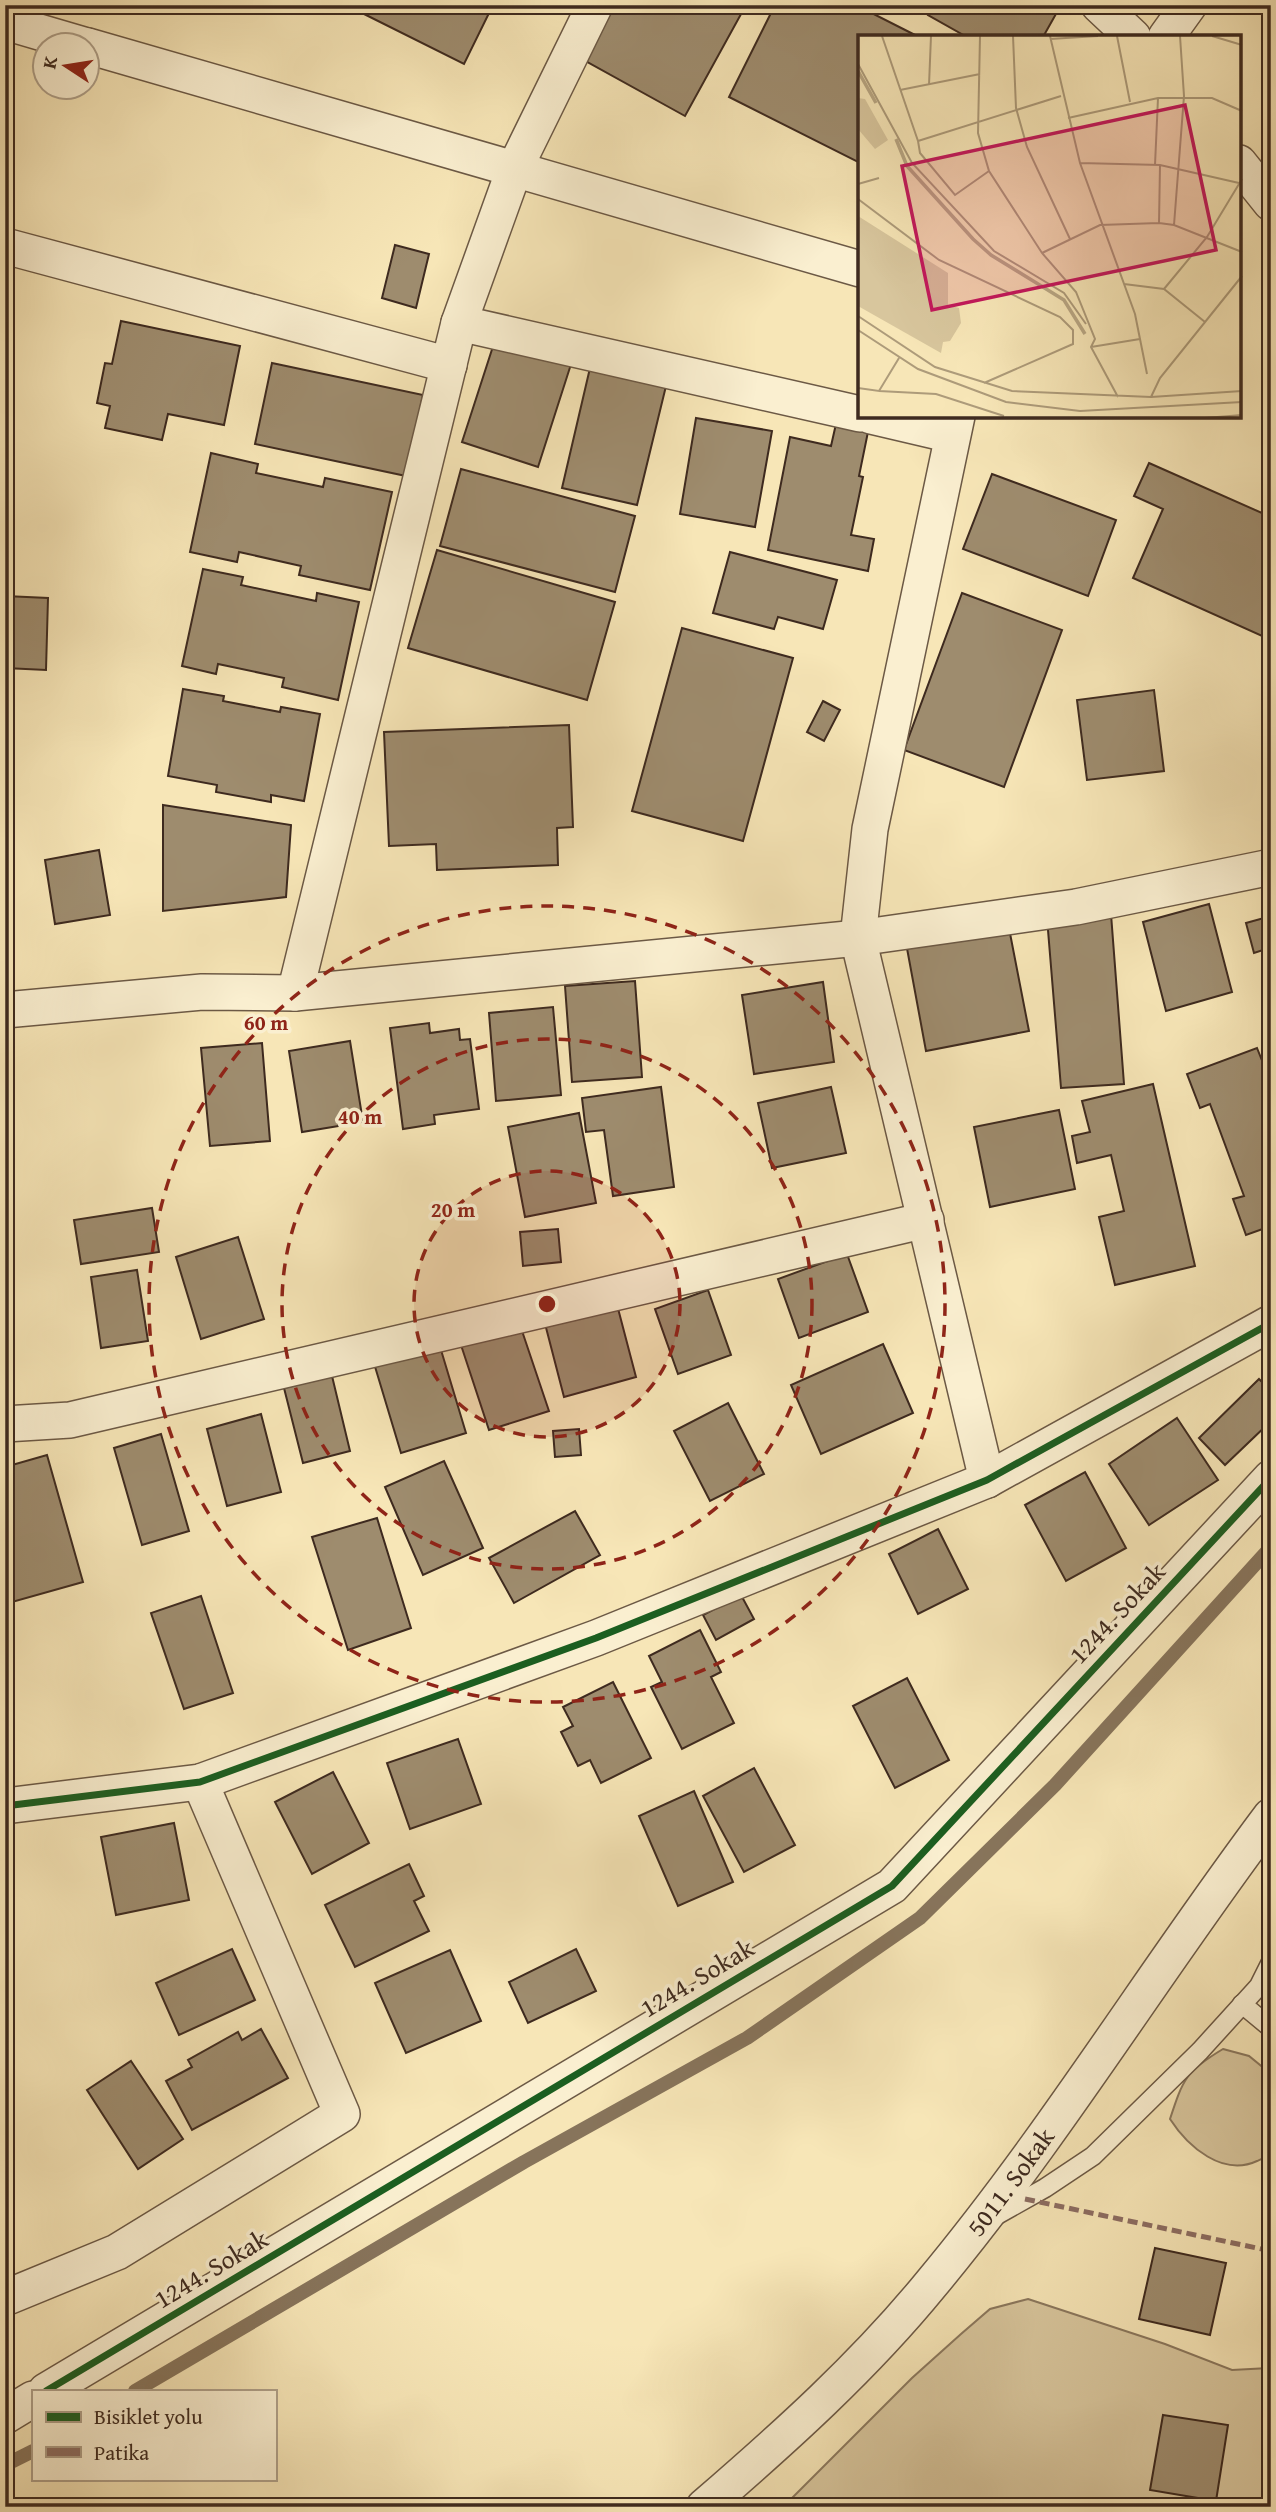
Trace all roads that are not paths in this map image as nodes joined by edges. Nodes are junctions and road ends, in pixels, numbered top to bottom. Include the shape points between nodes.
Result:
1 (595, 5) edge
2 (1099, 5) edge
3 (1189, 5) edge
4 (5, 22) edge
5 (39, 32) edge
6 (1131, 35) edge
7 (1167, 35) edge
8 (102, 50) edge
9 (1241, 166) edge
10 (514, 170) junction
11 (1271, 203) edge
12 (5, 246) edge
13 (858, 269) edge
14 (459, 323) junction
15 (449, 365) junction
16 (858, 414) edge
17 (888, 418) edge
18 (955, 426) edge
19 (1271, 867) edge
20 (858, 939) junction
21 (295, 993) junction
22 (5, 1010) edge
23 (926, 1220) junction
24 (1271, 1323) edge
25 (5, 1424) edge
26 (1271, 1478) edge
27 (987, 1479) junction
28 (200, 1782) junction
29 (5, 1806) edge
30 (1265, 1830) edge
31 (1271, 1962) edge
32 (1242, 2004) junction
33 (1271, 2028) edge
34 (979, 2225) junction
35 (5, 2298) edge
36 (48, 2390) edge
37 (32, 2400) edge
38 (5, 2416) edge
39 (704, 2507) edge

1 - 10 street
2 - 6 street
3 - 7 street
4 - 5 street
8 - 10 street
9 - 11 street
10 - 13 street
10 - 14 street
12 - 15 street
14 - 15 street
14 - 16 street
15 - 21 street
17 - 18 street
18 - 20 street via 870,829
19 - 20 street via 1076,907
20 - 21 street
20 - 23 street
21 - 22 street via 202,992
23 - 25 street via 70,1420
23 - 27 street
24 - 27 street
26 - 36 street, 1244. Sokak via 892,1886
27 - 28 street via 596,1638
28 - 29 street
28 - 35 street via 342,2113 117,2252
30 - 34 street, 5011. Sokak
31 - 32 lane via 1259,1986
32 - 33 lane
32 - 34 lane via 1093,2156
34 - 39 street, 5011. Sokak via 863,2360 793,2431
37 - 38 street

